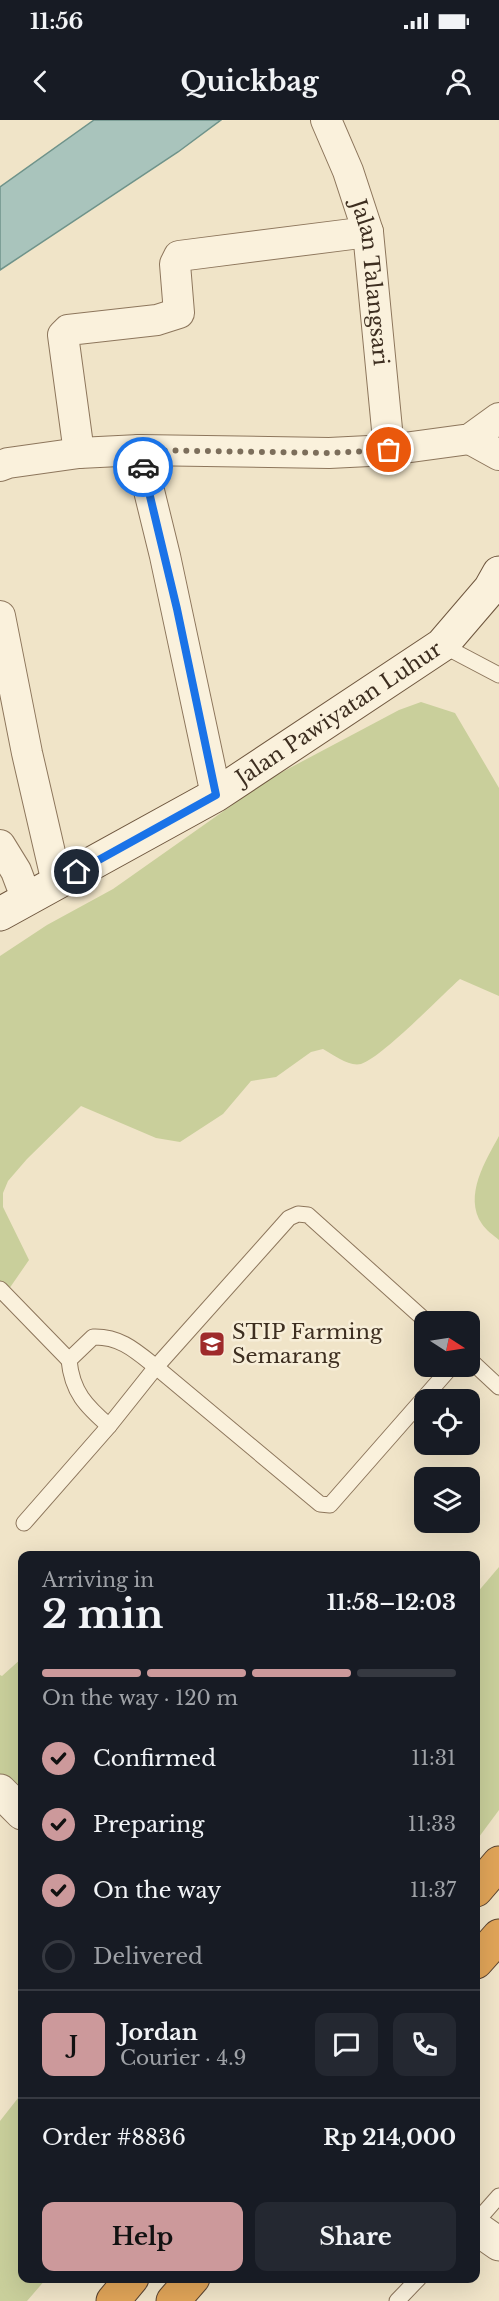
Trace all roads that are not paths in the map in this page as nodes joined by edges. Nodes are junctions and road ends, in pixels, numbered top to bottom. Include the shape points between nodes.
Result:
1 (326, 120) edge
2 (368, 232) junction
3 (499, 418) edge
4 (470, 439) junction
5 (139, 450) junction
6 (389, 450) junction
7 (79, 453) junction
8 (499, 455) edge
9 (0, 466) edge
10 (496, 590) edge
11 (0, 616) edge
12 (442, 645) junction
13 (499, 675) edge
14 (216, 795) junction
15 (0, 845) edge
16 (35, 895) edge
17 (0, 1289) edge
18 (415, 1311) edge
19 (69, 1360) junction
20 (156, 1367) junction
21 (480, 1369) edge
22 (442, 1377) edge
23 (499, 1387) edge
24 (110, 1426) junction
25 (24, 1523) dead end
26 (0, 1791) edge
27 (18, 1809) edge
28 (499, 1863) edge
29 (480, 1885) edge
30 (499, 1936) edge
31 (480, 1957) edge
32 (499, 2196) edge
33 (480, 2217) edge
34 (480, 2231) edge
35 (499, 2244) edge
36 (128, 2283) edge
37 (189, 2283) edge
38 (414, 2283) edge
39 (113, 2301) edge
40 (173, 2301) edge
41 (397, 2301) edge

1 - 2 street, Jalan Talangsari
2 - 6 street, Jalan Talangsari
2 - 7 street via 179,256 175,264 179,314 68,330 63,335
3 - 4 street
4 - 6 street
4 - 8 street
5 - 6 street
5 - 7 street
5 - 14 street
7 - 9 street
10 - 12 main road, Jalan Pawiyatan Luhur
11 - 16 street via 27,753
12 - 13 lane
12 - 14 main road, Jalan Pawiyatan Luhur
14 - 16 main road, Jalan Pawiyatan Luhur
15 - 16 street
17 - 19 lane
18 - 20 lane via 308,1215 298,1214 289,1218
19 - 20 lane via 93,1337 103,1337 119,1340
19 - 24 lane via 76,1392
20 - 22 lane via 320,1504 330,1505
20 - 24 lane
21 - 23 lane
24 - 25 lane
26 - 27 main road
28 - 29 highway
30 - 31 highway
32 - 33 lane
34 - 35 main road
36 - 39 highway
37 - 40 highway
38 - 41 lane

